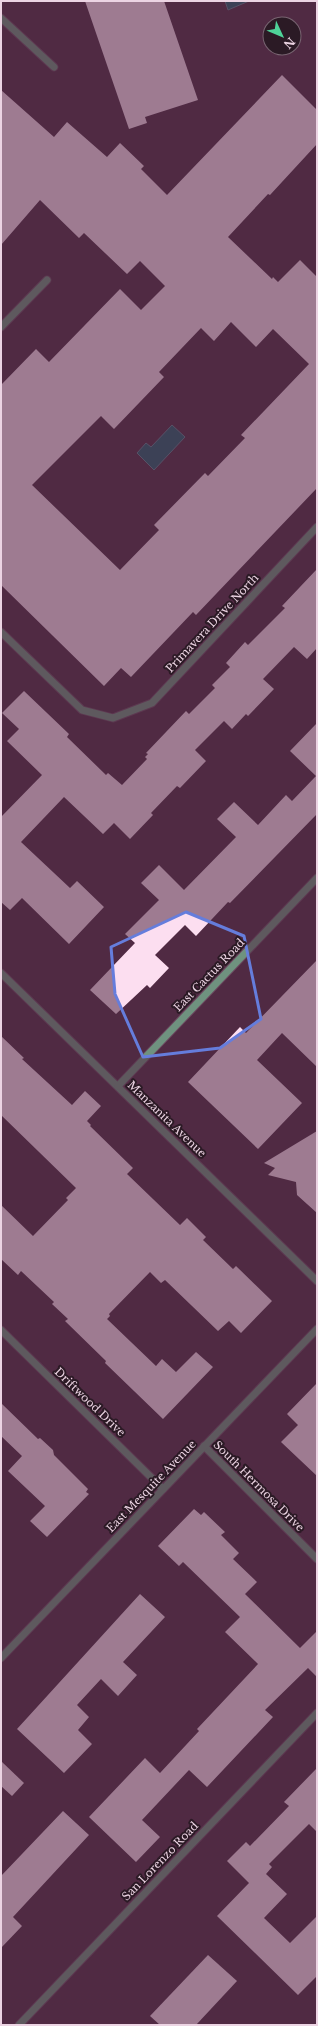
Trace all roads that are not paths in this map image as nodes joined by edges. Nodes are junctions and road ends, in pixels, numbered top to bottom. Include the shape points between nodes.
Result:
1 (1, 18) edge
2 (54, 67) dead end
3 (47, 280) dead end
4 (1, 327) edge
5 (317, 527) edge
6 (1, 632) edge
7 (317, 878) edge
8 (1, 973) edge
9 (118, 1086) junction
10 (317, 1281) edge
11 (317, 1329) edge
12 (1, 1330) edge
13 (204, 1446) junction
14 (163, 1489) junction
15 (317, 1558) edge
16 (1, 1658) edge
17 (317, 1713) edge
18 (19, 2025) edge

1 - 2 street
3 - 4 street
5 - 6 street, Primavera Drive North via 152,704 113,718 82,710
7 - 9 street, East Cactus Road
8 - 9 street, Manzanita Avenue
9 - 10 street, Manzanita Avenue
11 - 13 street, East Mesquite Avenue
12 - 14 street, Driftwood Drive
13 - 14 street, East Mesquite Avenue
13 - 15 street, South Hermosa Drive
14 - 16 street, East Mesquite Avenue
17 - 18 street, San Lorenzo Road

